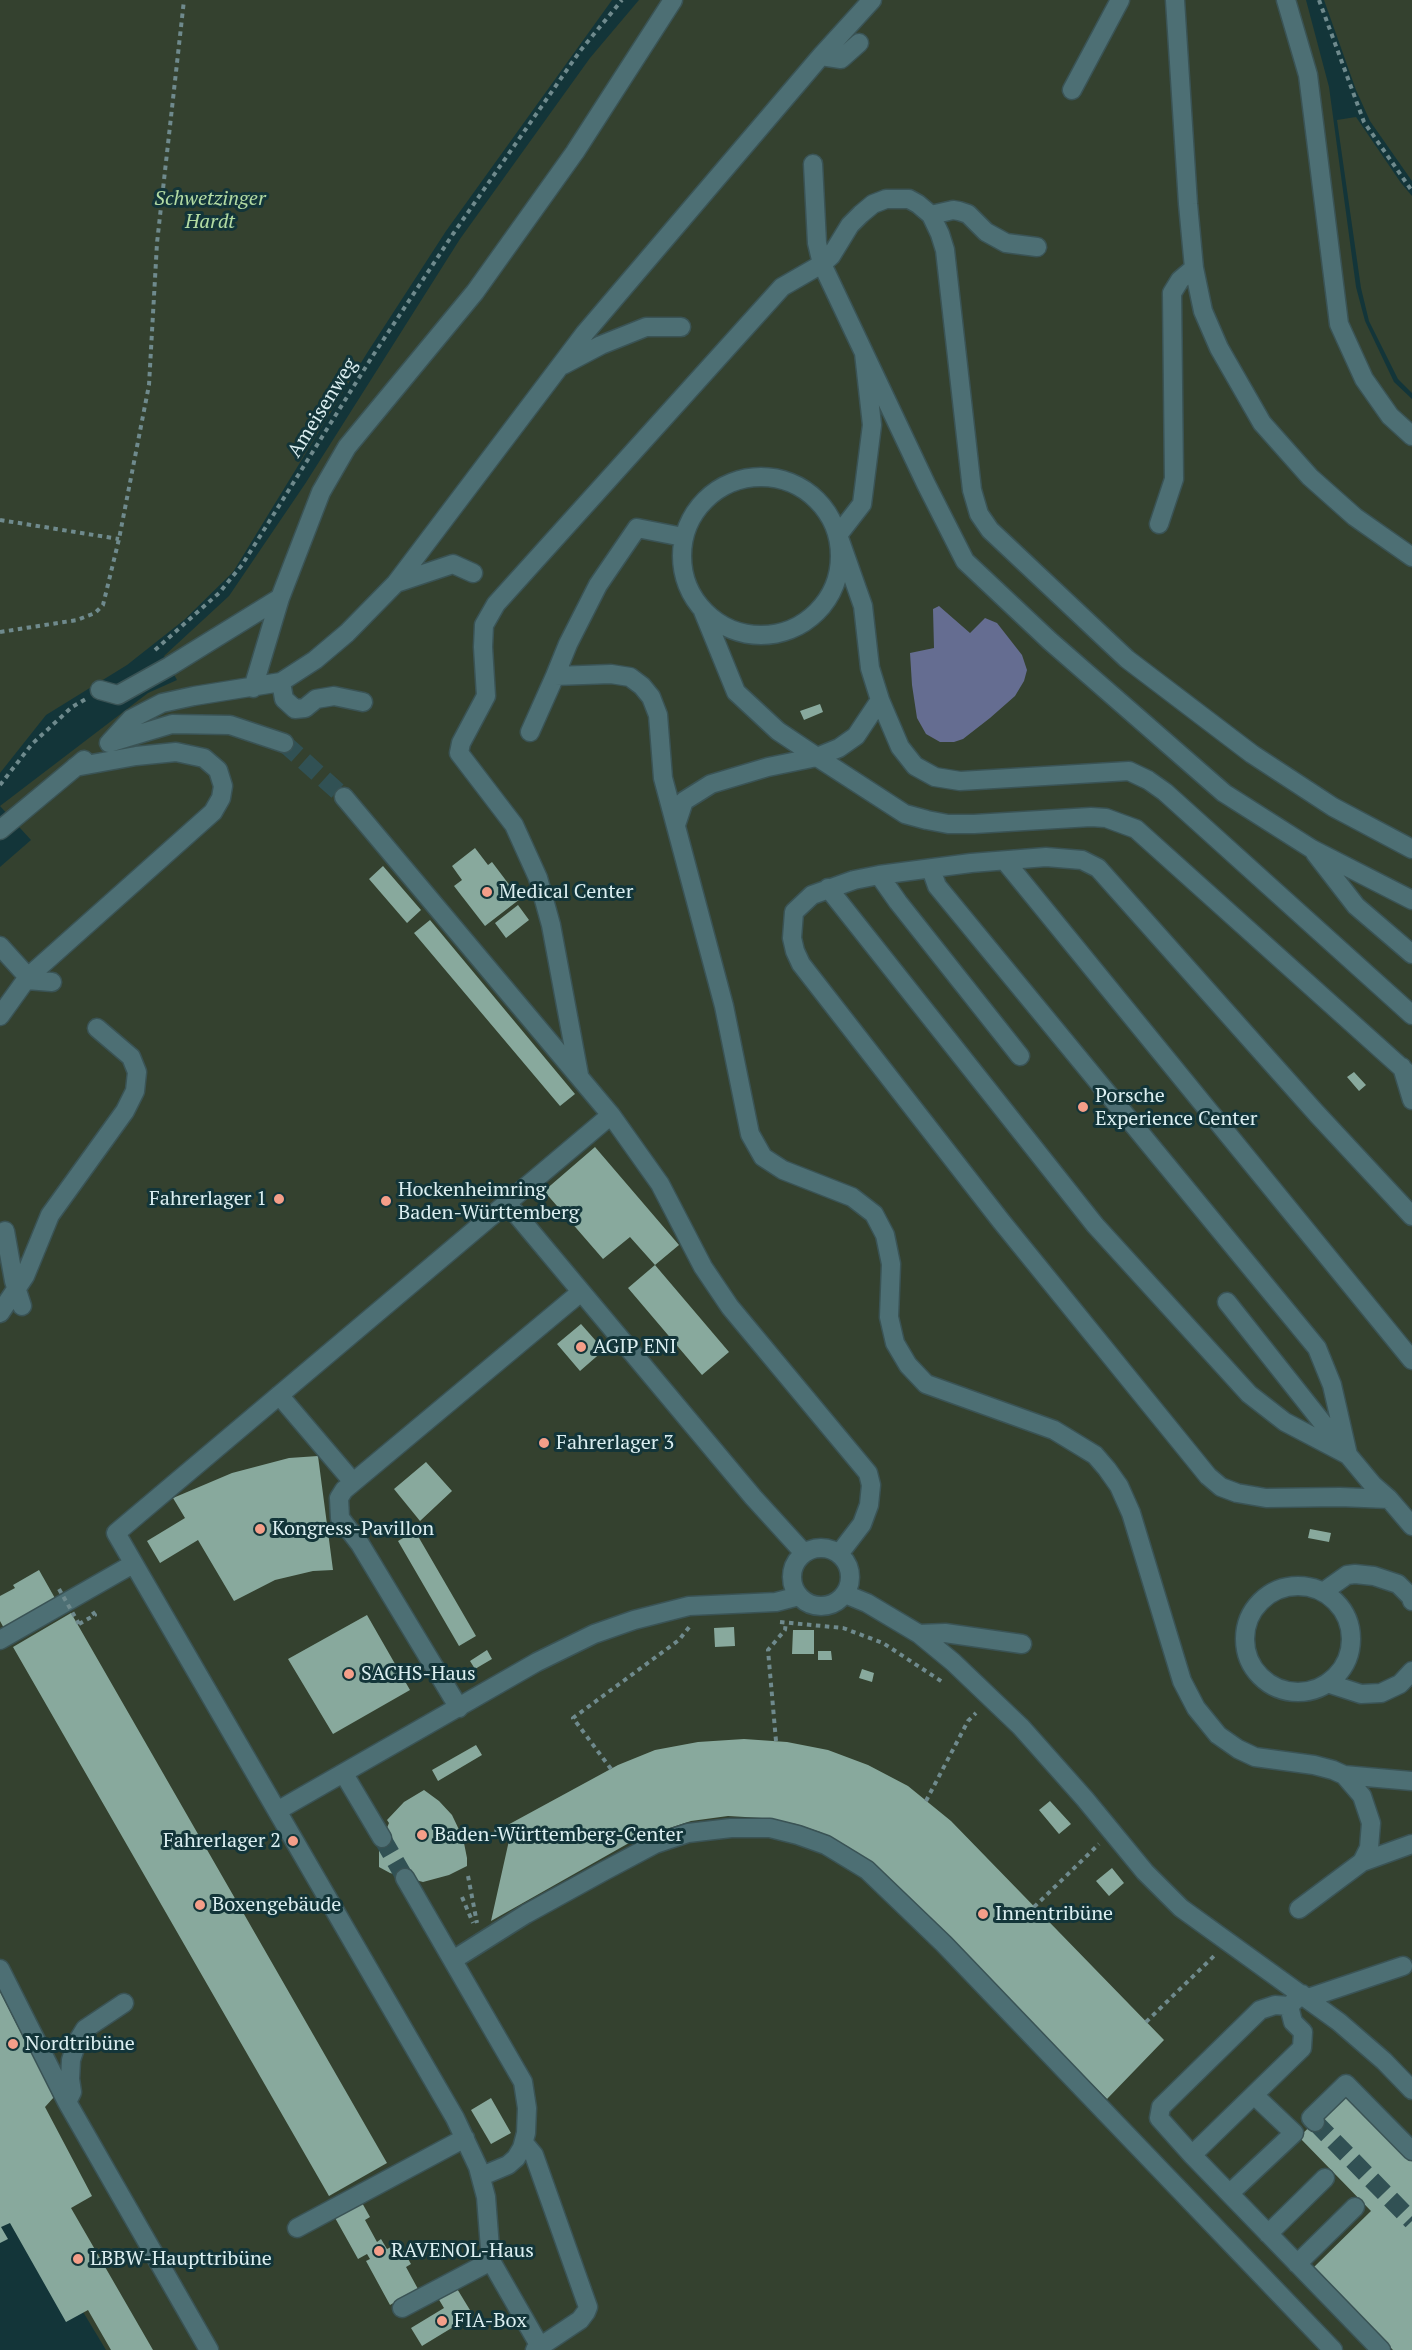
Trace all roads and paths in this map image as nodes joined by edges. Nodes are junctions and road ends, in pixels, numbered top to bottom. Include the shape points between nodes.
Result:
1 (184, 0) edge
2 (622, 0) edge
3 (673, 0) edge
4 (872, 0) edge
5 (1120, 0) edge
6 (1174, 0) edge
7 (1286, 0) edge
8 (1319, 0) edge
9 (859, 43) dead end
10 (821, 56) junction
11 (1072, 90) dead end
12 (813, 164) dead end
13 (1412, 191) edge
14 (931, 215) junction
15 (1037, 247) dead end
16 (822, 264) junction
17 (1194, 268) junction
18 (681, 327) dead end
19 (864, 353) junction
20 (560, 367) junction
21 (1412, 435) edge
22 (0, 520) edge
23 (1159, 524) dead end
24 (838, 535) junction
25 (683, 537) junction
26 (119, 539) junction
27 (1412, 558) edge
28 (473, 573) dead end
29 (396, 583) junction
30 (280, 598) junction
31 (703, 611) junction
32 (0, 632) edge
33 (148, 657) dead end
34 (555, 676) junction
35 (281, 682) junction
36 (253, 688) junction
37 (100, 690) joint
38 (880, 700) junction
39 (363, 702) dead end
40 (530, 732) dead end
41 (110, 742) junction
42 (284, 743) tunnel mouth
43 (816, 757) junction
44 (75, 766) junction
45 (0, 785) edge
46 (344, 797) tunnel mouth
47 (676, 825) junction
48 (0, 830) edge
49 (1312, 849) junction
50 (1412, 849) edge
51 (1005, 861) junction
52 (931, 869) junction
53 (879, 875) junction
54 (828, 888) junction
55 (1412, 900) edge
56 (0, 946) edge
57 (1412, 954) edge
58 (27, 978) junction
59 (52, 982) dead end
60 (1412, 1015) edge
61 (0, 1016) edge
62 (97, 1028) dead end
63 (1020, 1056) dead end
64 (1407, 1072) edge
65 (579, 1077) junction
66 (1412, 1100) edge
67 (611, 1115) junction
68 (507, 1203) junction
69 (1412, 1216) edge
70 (5, 1231) dead end
71 (16, 1287) junction
72 (581, 1292) junction
73 (1227, 1302) dead end
74 (22, 1306) dead end
75 (0, 1313) edge
76 (1412, 1360) edge
77 (279, 1395) junction
78 (1348, 1455) junction
79 (353, 1482) junction
80 (1389, 1499) junction
81 (1412, 1526) edge
82 (804, 1553) junction
83 (839, 1554) junction
84 (133, 1564) junction
85 (58, 1589) dead end
86 (1323, 1592) junction
87 (845, 1594) junction
88 (799, 1596) junction
89 (1412, 1601) edge
90 (774, 1622) dead end
91 (786, 1622) junction
92 (79, 1624) dead end
93 (696, 1624) dead end
94 (919, 1634) junction
95 (0, 1640) edge
96 (1022, 1644) dead end
97 (1412, 1671) edge
98 (1327, 1683) junction
99 (946, 1684) dead end
100 (969, 1706) dead end
101 (459, 1708) junction
102 (976, 1713) junction
103 (984, 1721) dead end
104 (776, 1741) dead end
105 (611, 1768) dead end
106 (344, 1774) junction
107 (1344, 1775) junction
108 (1412, 1781) edge
109 (926, 1801) dead end
110 (277, 1811) junction
111 (506, 1829) dead end
112 (1092, 1835) dead end
113 (468, 1837) dead end
114 (382, 1838) tunnel mouth
115 (1099, 1844) junction
116 (1412, 1844) edge
117 (1106, 1851) dead end
118 (1362, 1862) junction
119 (405, 1878) tunnel mouth
120 (462, 1897) dead end
121 (1035, 1907) dead end
122 (1299, 1909) dead end
123 (477, 1921) dead end
124 (1216, 1953) dead end
125 (453, 1960) junction
126 (1403, 1966) dead end
127 (0, 1969) edge
128 (1300, 1999) junction
129 (124, 2003) dead end
130 (1146, 2022) dead end
131 (1412, 2090) edge
132 (1254, 2095) junction
133 (67, 2102) junction
134 (1315, 2122) dead end
135 (465, 2138) junction
136 (524, 2143) junction
137 (1412, 2151) edge
138 (1192, 2155) junction
139 (482, 2176) junction
140 (1325, 2178) dead end
141 (1230, 2193) junction
142 (1355, 2207) dead end
143 (297, 2228) dead end
144 (1269, 2234) junction
145 (491, 2261) junction
146 (1297, 2264) junction
147 (402, 2308) dead end
148 (539, 2349) edge
149 (209, 2350) edge
150 (1333, 2350) edge
151 (1381, 2350) edge

1 - 26 path via 157,243 149,385
2 - 33 path, Ameisenweg via 580,51 453,234 242,565 219,593
3 - 30 lane via 575,152 475,291 347,447 321,492
4 - 10 lane
5 - 11 lane
6 - 17 lane
7 - 21 lane via 1308,75 1339,324 1364,379 1390,416
8 - 13 path via 1364,122
9 - 10 lane via 841,59
10 - 20 lane
12 - 16 lane via 817,243
14 - 15 lane via 959,211 1006,243
14 - 16 lane via 909,199 886,199 873,204 850,225
14 - 50 lane via 945,250 972,490 984,521 1127,659 1252,754 1333,807
16 - 19 lane
16 - 65 lane via 782,287 496,604 484,625 486,696 459,753 514,825 538,878 551,925
17 - 23 lane via 1172,292 1174,479
17 - 27 lane via 1203,311 1219,348 1262,423 1310,477 1355,517
18 - 20 lane via 646,327 600,345
19 - 24 lane via 872,425 862,504
19 - 49 lane via 964,561 1224,794
20 - 29 lane
22 - 26 path
24 - 25 lane via 827,511 810,492 786,480 760,476 734,481 711,493 694,513
24 - 31 lane via 841,561 836,586 822,609 801,626 776,635 749,635 724,627
24 - 38 lane via 863,606 870,668
25 - 31 lane via 681,564 688,589
25 - 34 lane via 637,528 598,585
26 - 32 path via 103,605 96,614
28 - 29 lane via 453,564
29 - 35 lane via 347,633
30 - 36 lane
30 - 37 lane via 118,695
31 - 43 lane via 736,692 778,731
34 - 40 lane
34 - 47 lane via 630,677 651,697 658,715 663,778
35 - 36 lane
35 - 39 lane via 284,699 295,709 334,696
36 - 41 lane via 162,704 130,719
37 - 45 path via 72,707 32,744
38 - 43 lane via 856,736
38 - 60 lane via 900,747 915,766 935,777 960,782 1129,771 1148,780
41 - 42 lane via 172,724 195,724 230,725
41 - 44 lane
43 - 47 lane via 711,784 684,801
43 - 64 lane via 905,814 927,820 974,824 1071,816 1113,820 1136,829
44 - 48 lane
44 - 58 lane via 176,752 204,758 218,770 223,786 221,798 213,812
46 - 65 lane
47 - 107 lane via 724,1006 750,1134 763,1157 783,1170 852,1197 874,1214 885,1235 891,1264 889,1317 895,1343 908,1365 926,1384 1054,1430 1095,1455 1119,1486 1131,1513 1182,1681 1205,1721 1238,1749 1255,1756 1314,1765
49 - 55 lane
49 - 57 lane via 1356,906
51 - 52 lane
51 - 69 lane via 1072,858 1098,868
51 - 76 lane
52 - 53 lane
52 - 78 lane via 937,886 1317,1348 1332,1385
53 - 54 lane
53 - 63 lane
54 - 78 lane via 1095,1224 1241,1386 1285,1422
54 - 80 lane via 812,895 794,912 792,938 801,964 1001,1221 1208,1476 1221,1487 1266,1498
56 - 58 lane
58 - 59 lane
58 - 61 lane
62 - 71 lane via 131,1057 137,1072 135,1091 50,1215 25,1276
64 - 66 lane
65 - 67 lane
67 - 68 lane
67 - 83 lane via 660,1184 703,1267 730,1307 868,1473 869,1505 862,1524
68 - 72 lane
68 - 77 lane
70 - 71 lane
71 - 74 lane
71 - 75 lane
72 - 79 lane
72 - 82 lane
73 - 78 lane
77 - 79 lane
77 - 84 lane via 112,1527
78 - 80 lane
79 - 101 lane via 339,1498 340,1518 360,1544
80 - 81 lane
82 - 83 lane via 822,1548
82 - 88 lane via 793,1569 792,1580
83 - 87 lane via 849,1568
84 - 95 lane
84 - 110 lane
85 - 92 path, bridge
86 - 89 lane via 1347,1575 1355,1574 1398,1584
86 - 98 lane via 1338,1603 1348,1618 1352,1636 1341,1671
86 - 98 lane via 1287,1586 1270,1593 1257,1604 1244,1635 1253,1667 1279,1689 1312,1690
87 - 88 lane via 828,1606 808,1604
87 - 94 lane
88 - 101 lane via 776,1602 689,1606 634,1620 594,1634 537,1662
90 - 91 path
91 - 99 path via 843,1628 883,1643
91 - 104 path via 785,1630 768,1650
93 - 105 path via 573,1718
94 - 96 lane via 945,1633
94 - 128 lane via 1021,1727 1180,1908
97 - 98 lane via 1400,1684 1381,1693 1361,1694
100 - 102 path
101 - 106 lane
102 - 103 path
102 - 109 path via 968,1721
106 - 110 lane
106 - 114 lane
107 - 108 lane
107 - 118 lane via 1362,1796 1371,1823 1370,1848
110 - 135 lane
111 - 113 path
112 - 115 path
115 - 117 path
115 - 121 path
116 - 118 lane
118 - 122 lane
119 - 125 lane
120 - 123 path via 472,1924
124 - 130 path
125 - 136 lane via 524,2082
125 - 150 lane via 604,1871 655,1844 688,1833 770,1828 826,1845 867,1870 944,1944
126 - 128 lane
127 - 133 lane
128 - 131 lane via 1339,2022
128 - 132 lane via 1293,2022 1303,2032 1302,2048
128 - 138 lane via 1260,2010 1161,2107 1159,2118
129 - 133 lane via 85,2030 76,2042 71,2060 72,2092
132 - 138 lane
132 - 141 lane via 1294,2133
133 - 149 lane
134 - 137 lane via 1311,2118 1346,2084
135 - 139 lane
135 - 143 lane
136 - 139 lane via 508,2165
136 - 148 lane via 534,2156 588,2307 580,2320
138 - 141 lane
139 - 145 lane
140 - 144 lane
141 - 144 lane
142 - 146 lane
144 - 146 lane
145 - 147 lane
145 - 148 lane
146 - 151 lane

